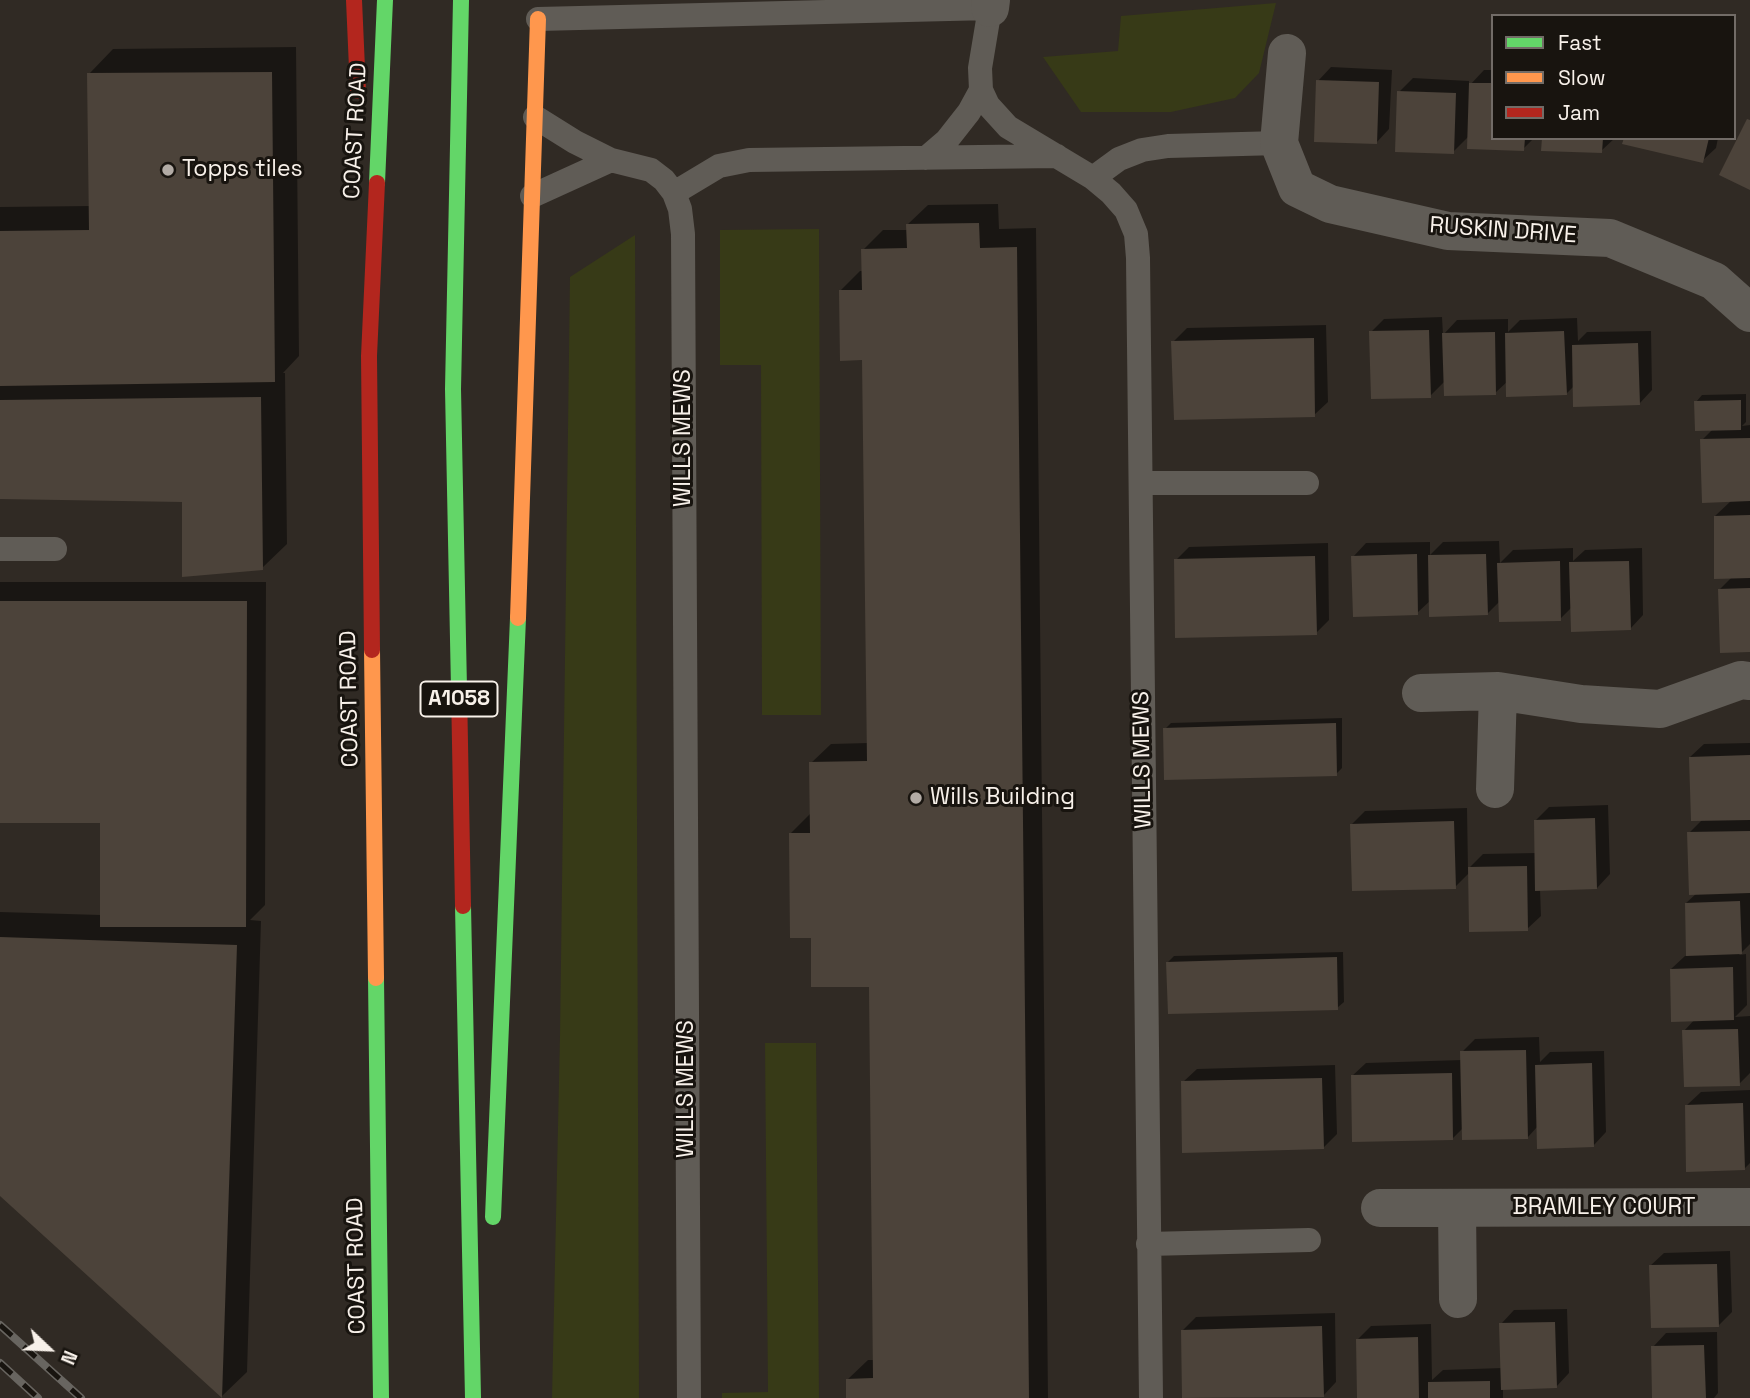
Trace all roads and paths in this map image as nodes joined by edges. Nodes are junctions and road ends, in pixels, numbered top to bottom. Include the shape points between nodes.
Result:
1 (354, 0) edge
2 (384, 0) edge
3 (460, 0) edge
4 (991, 4) edge
5 (538, 10) edge
6 (1287, 52) dead end
7 (981, 90) junction
8 (359, 109) dead end
9 (536, 117) junction
10 (1279, 143) junction
11 (1058, 156) junction
12 (926, 158) junction
13 (611, 160) junction
14 (361, 178) dead end
15 (1093, 178) junction
16 (674, 193) junction
17 (532, 196) junction
18 (1750, 313) edge
19 (369, 356) junction
20 (1141, 483) junction
21 (1307, 484) dead end
22 (0, 549) edge
23 (55, 549) dead end
24 (1750, 681) edge
25 (1498, 691) junction
26 (1421, 693) dead end
27 (1495, 789) dead end
28 (1750, 1207) edge
29 (1380, 1209) dead end
30 (1457, 1209) junction
31 (492, 1232) dead end
32 (1309, 1240) dead end
33 (1148, 1244) junction
34 (1458, 1300) dead end
35 (487, 1329) dead end
36 (381, 1398) edge
37 (473, 1398) edge
38 (484, 1398) edge
39 (689, 1398) edge
40 (1151, 1398) edge

1 - 8 highway
2 - 19 highway, COAST ROAD
3 - 37 highway, A1058 via 453,389
4 - 5 lane
4 - 7 lane via 980,68
5 - 9 highway, A1058
6 - 10 street, RUSKIN DRIVE
7 - 11 lane, WILLS MEWS via 1008,127
7 - 12 lane via 947,140
9 - 13 lane
9 - 17 highway, A1058
10 - 15 lane via 1142,150 1119,159
10 - 18 street, RUSKIN DRIVE via 1297,188 1330,204 1448,232 1610,238 1714,281
11 - 12 lane
11 - 15 lane, WILLS MEWS
12 - 16 lane via 749,160 719,166
13 - 16 lane via 651,170
13 - 17 lane
14 - 19 highway
15 - 20 lane, WILLS MEWS via 1126,211 1136,234
16 - 39 lane, WILLS MEWS via 683,234
17 - 31 highway, A1058
19 - 36 highway, COAST ROAD
20 - 21 lane
20 - 33 lane, WILLS MEWS
22 - 23 lane
24 - 25 street via 1741,680 1660,709 1581,705
25 - 26 street
25 - 27 street
28 - 30 street, BRAMLEY COURT
29 - 30 street, BRAMLEY COURT
30 - 34 street
32 - 33 lane
33 - 40 lane, WILLS MEWS
35 - 38 highway

